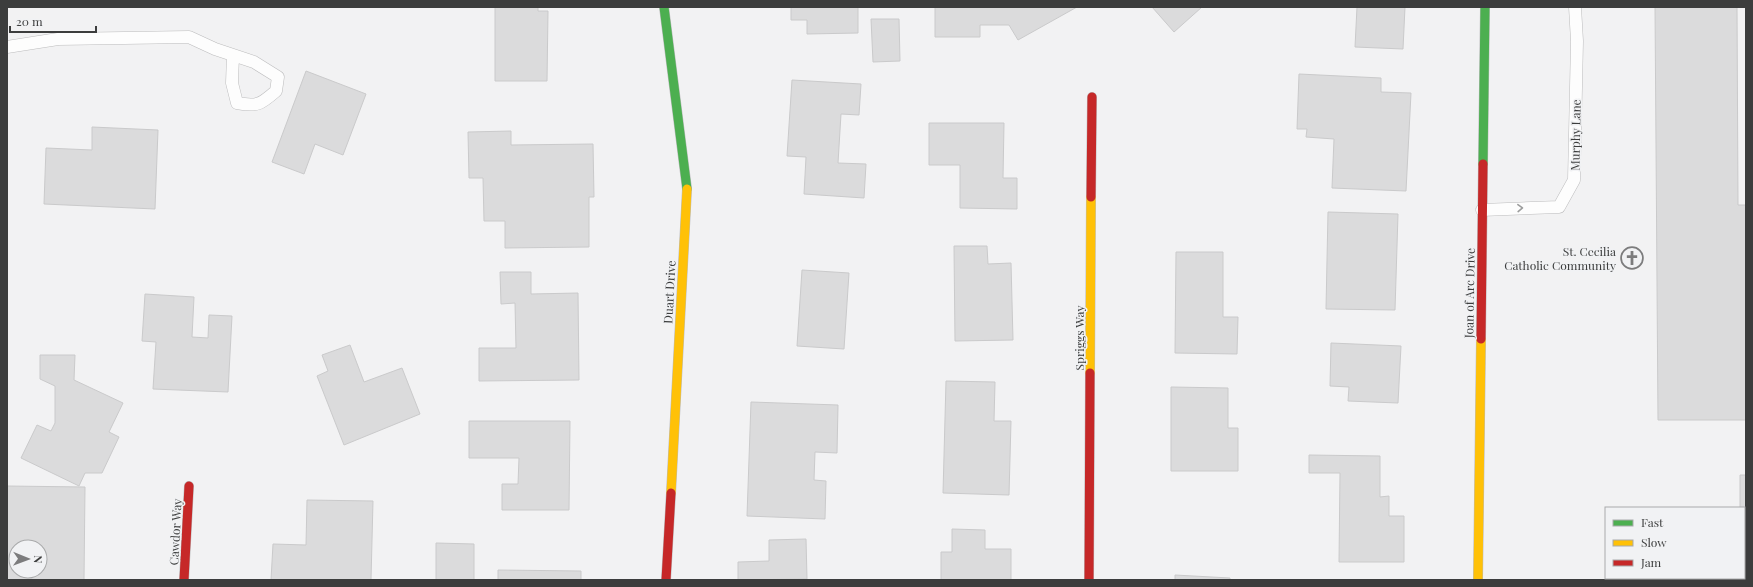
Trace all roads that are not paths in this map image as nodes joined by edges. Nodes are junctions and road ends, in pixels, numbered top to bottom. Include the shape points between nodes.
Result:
1 (664, 7) edge
2 (1485, 7) edge
3 (1575, 7) edge
4 (7, 47) edge
5 (233, 55) junction
6 (1092, 97) dead end
7 (1482, 210) junction
8 (189, 486) dead end
9 (184, 580) edge
10 (666, 580) edge
11 (1089, 580) edge
12 (1478, 580) edge

1 - 10 street, Duart Drive via 687,182
2 - 7 street, Joan of Arc Drive
7 -> 3 lane, Murphy Lane via 1559,207 1574,180 1577,41
4 - 5 lane via 58,39 189,37
5 - 5 lane via 254,62 278,77 276,91 261,104 237,103 232,83
6 - 11 street, Spriggs Way
7 - 12 street, Joan of Arc Drive
8 - 9 street, Cawdor Way

